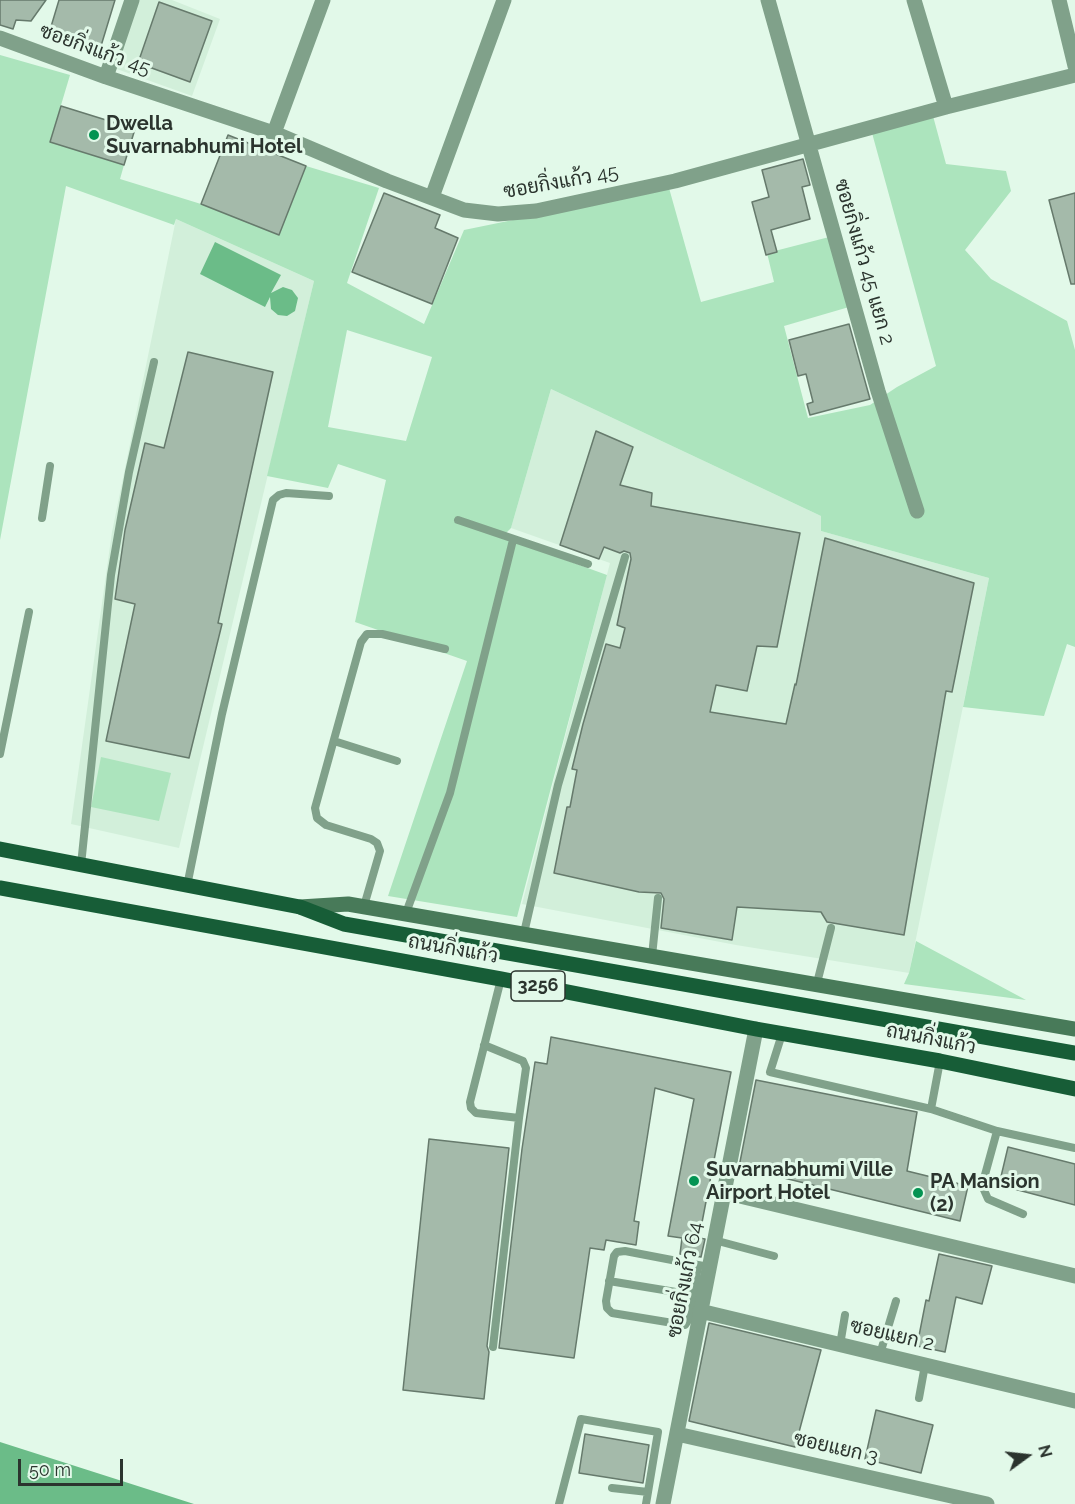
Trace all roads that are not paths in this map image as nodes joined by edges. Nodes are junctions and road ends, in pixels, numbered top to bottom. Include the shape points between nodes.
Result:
1 (132, 0) edge
2 (323, 0) edge
3 (504, 0) edge
4 (768, 0) edge
5 (914, 0) edge
6 (1059, 0) edge
7 (0, 38) edge
8 (1075, 66) edge
9 (1075, 75) edge
10 (106, 77) junction
11 (946, 107) junction
12 (274, 133) junction
13 (808, 146) junction
14 (432, 197) junction
15 (154, 362) dead end
16 (50, 466) dead end
17 (329, 496) dead end
18 (917, 511) dead end
19 (42, 519) dead end
20 (458, 520) dead end
21 (513, 540) junction
22 (625, 557) dead end
23 (588, 564) dead end
24 (29, 612) dead end
25 (445, 649) dead end
26 (333, 741) junction
27 (0, 754) edge
28 (397, 761) dead end
29 (0, 849) edge
30 (81, 865) junction
31 (187, 886) junction
32 (0, 888) edge
33 (658, 898) dead end
34 (364, 906) junction
35 (300, 907) junction
36 (406, 913) junction
37 (831, 928) dead end
38 (524, 933) junction
39 (652, 956) junction
40 (501, 979) junction
41 (817, 983) junction
42 (756, 1029) junction
43 (1075, 1029) edge
44 (782, 1034) junction
45 (484, 1045) junction
46 (1075, 1053) edge
47 (940, 1061) junction
48 (1075, 1089) edge
49 (931, 1109) junction
50 (519, 1118) junction
51 (998, 1131) junction
52 (1075, 1148) edge
53 (723, 1192) junction
54 (1023, 1214) dead end
55 (714, 1240) junction
56 (774, 1256) dead end
57 (704, 1266) junction
58 (1075, 1276) edge
59 (609, 1281) junction
60 (694, 1295) junction
61 (896, 1301) dead end
62 (700, 1311) junction
63 (845, 1315) dead end
64 (840, 1345) junction
65 (493, 1347) dead end
66 (880, 1354) junction
67 (925, 1365) junction
68 (919, 1398) dead end
69 (1075, 1401) edge
70 (677, 1434) junction
71 (612, 1488) dead end
72 (648, 1492) junction
73 (559, 1504) edge
74 (646, 1504) edge
75 (663, 1504) edge
76 (987, 1504) edge

1 - 10 street
2 - 12 street
3 - 14 street
4 - 13 street, ซอยกิ่งแก้ว 45 แยก 2
5 - 11 street
6 - 8 street
7 - 10 street, ซอยกิ่งแก้ว 45
9 - 11 street, ซอยกิ่งแก้ว 45
10 - 12 street, ซอยกิ่งแก้ว 45
11 - 13 street, ซอยกิ่งแก้ว 45
12 - 14 street, ซอยกิ่งแก้ว 45
13 - 14 street, ซอยกิ่งแก้ว 45 via 675,181 536,211 498,214 464,210
13 - 18 street, ซอยกิ่งแก้ว 45 แยก 2 via 878,391
15 - 30 lane via 111,575
16 - 19 lane
17 - 31 lane via 286,493 273,500 222,714
20 - 21 lane
21 - 23 lane
21 - 36 lane via 450,793
22 - 38 lane via 558,785
24 - 27 lane
25 - 26 lane via 367,634 361,642
26 - 28 lane
26 - 34 lane via 315,808 317,818 326,825 377,843 380,851
29 - 30 main road, ถนนกิ่งแก้ว / 3256
30 - 31 main road, ถนนกิ่งแก้ว / 3256
31 - 35 main road, ถนนกิ่งแก้ว / 3256
32 - 40 main road, ถนนกิ่งแก้ว / 3256
33 - 39 lane
34 - 35 main road, ถนนกิ่งแก้ว / 3256 via 348,903
34 - 36 main road, ถนนกิ่งแก้ว / 3256
35 - 46 main road, ถนนกิ่งแก้ว / 3256 via 344,924
36 - 38 main road, ถนนกิ่งแก้ว / 3256
37 - 41 lane
38 - 39 main road, ถนนกิ่งแก้ว / 3256
39 - 41 main road, ถนนกิ่งแก้ว / 3256
40 - 42 main road, ถนนกิ่งแก้ว / 3256
40 - 45 lane
41 - 43 main road, ถนนกิ่งแก้ว / 3256
42 - 44 main road, ถนนกิ่งแก้ว / 3256
42 - 53 street, ซอยกิ่งแก้ว 64
44 - 47 main road, ถนนกิ่งแก้ว / 3256
44 - 49 lane via 770,1072
45 - 50 lane via 525,1064
45 - 50 lane via 471,1108 476,1113
47 - 48 main road, ถนนกิ่งแก้ว / 3256
47 - 49 lane
49 - 51 lane
50 - 65 lane
51 - 52 lane
51 - 54 lane via 984,1190 988,1198
53 - 55 street, ซอยกิ่งแก้ว 64
53 - 58 street
55 - 56 lane
55 - 57 street, ซอยกิ่งแก้ว 64
57 - 59 lane via 616,1252
57 - 60 lane
57 - 62 street, ซอยกิ่งแก้ว 64
59 - 60 lane
59 - 60 lane via 606,1301 612,1313 681,1325 690,1321
61 - 66 lane
62 - 64 street, ซอยแยก 2
62 - 70 street, ซอยกิ่งแก้ว 64
63 - 64 lane
64 - 66 street, ซอยแยก 2
66 - 67 street, ซอยแยก 2
67 - 68 lane
67 - 69 street, ซอยแยก 2
70 - 75 street, ซอยกิ่งแก้ว 64
70 - 76 street, ซอยแยก 3
71 - 72 lane
72 - 73 lane via 658,1432 581,1419
72 - 74 lane

